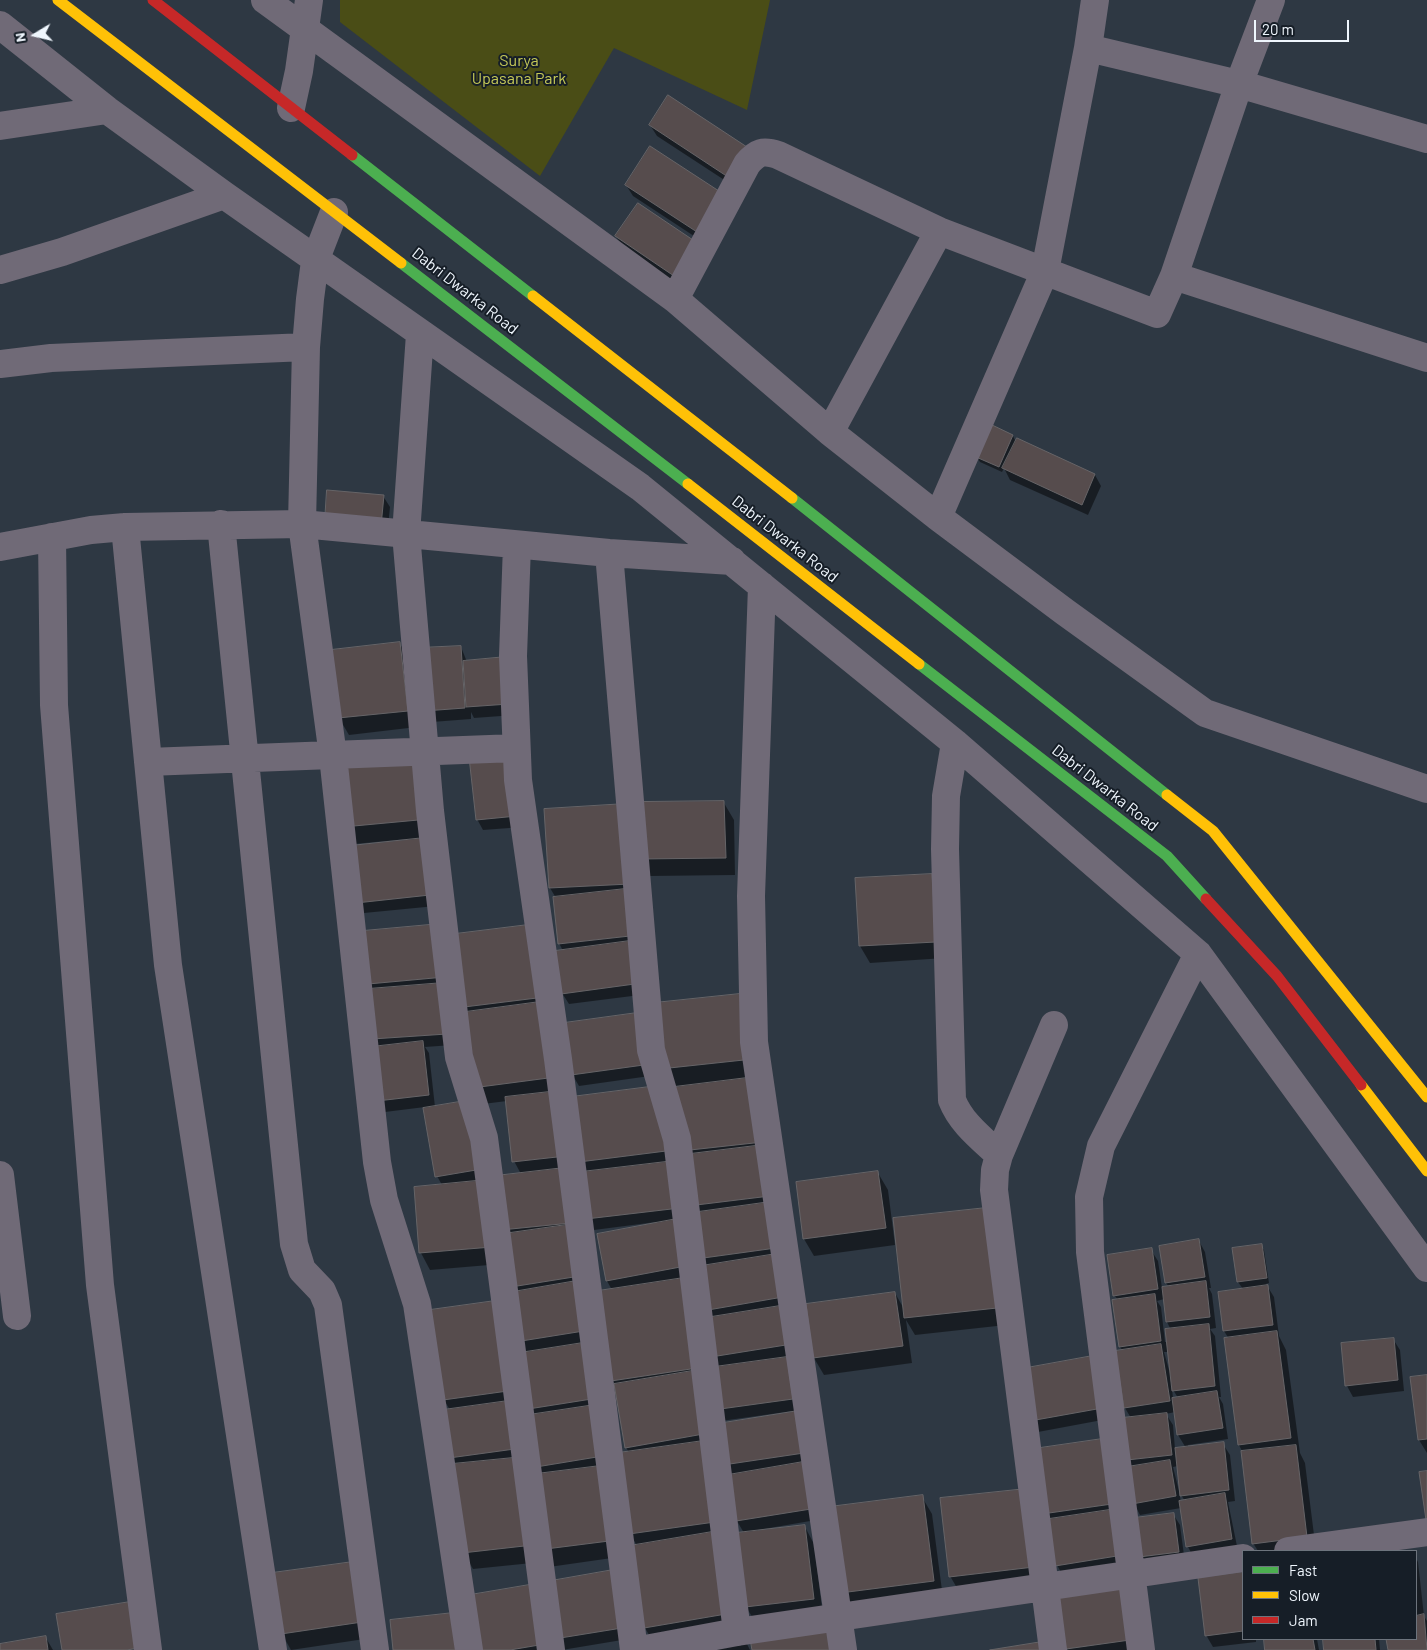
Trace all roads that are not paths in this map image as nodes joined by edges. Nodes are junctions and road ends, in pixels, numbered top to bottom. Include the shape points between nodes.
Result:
1 (58, 0) edge
2 (152, 0) edge
3 (265, 0) edge
4 (309, 0) edge
5 (1095, 0) edge
6 (1271, 0) edge
7 (0, 25) edge
8 (304, 28) junction
9 (1088, 48) junction
10 (1230, 81) junction
11 (292, 108) junction
12 (107, 110) junction
13 (0, 126) edge
14 (1427, 139) edge
15 (224, 195) junction
16 (334, 212) junction
17 (939, 231) junction
18 (315, 261) junction
19 (0, 270) edge
20 (1045, 271) junction
21 (1174, 276) junction
22 (675, 299) junction
23 (420, 334) junction
24 (306, 347) junction
25 (1427, 358) edge
26 (0, 364) edge
27 (830, 432) junction
28 (938, 517) junction
29 (221, 524) junction
30 (302, 524) junction
31 (125, 527) junction
32 (406, 534) junction
33 (52, 538) junction
34 (518, 545) junction
35 (0, 547) edge
36 (610, 554) junction
37 (732, 561) junction
38 (762, 586) junction
39 (955, 743) junction
40 (516, 748) junction
41 (425, 753) junction
42 (333, 756) junction
43 (245, 758) junction
44 (148, 762) junction
45 (1427, 789) edge
46 (1198, 954) junction
47 (1054, 1025) dead end
48 (1427, 1097) edge
49 (999, 1155) junction
50 (1427, 1171) edge
51 (0, 1175) edge
52 (1427, 1268) edge
53 (17, 1316) dead end
54 (1427, 1532) edge
55 (1295, 1550) edge
56 (1242, 1558) edge
57 (1130, 1573) junction
58 (1046, 1585) junction
59 (839, 1619) junction
60 (738, 1632) junction
61 (148, 1650) edge
62 (273, 1650) edge
63 (375, 1650) edge
64 (469, 1650) edge
65 (551, 1650) edge
66 (634, 1650) edge
67 (640, 1650) edge
68 (843, 1650) edge
69 (1053, 1650) edge
70 (1141, 1650) edge

1 - 16 main road, Dabri Dwarka Road
2 - 11 main road, Dabri Dwarka Road
3 - 8 street
4 - 8 street
5 - 9 street
6 - 10 street
7 - 12 street
8 - 11 street
8 - 22 street
9 - 10 street
9 - 20 street
10 - 14 street
10 - 21 street
11 - 48 main road, Dabri Dwarka Road via 963,631 1213,832
12 - 13 street
12 - 15 street
15 - 18 street
15 - 19 street via 62,252
16 - 18 street
16 - 50 main road, Dabri Dwarka Road via 1167,856 1277,976
17 - 20 street
17 - 22 street via 766,151 756,154 746,164
17 - 27 street
18 - 23 street
18 - 24 street
20 - 21 street via 1158,314
20 - 28 street
21 - 25 street
22 - 27 street
23 - 32 street
23 - 37 street via 640,487
24 - 26 street via 51,358
24 - 30 street
27 - 28 street
28 - 45 street via 1205,713
29 - 30 street
29 - 31 street
29 - 43 street
30 - 32 street
30 - 42 street
31 - 33 street
31 - 44 street
32 - 34 street
32 - 41 street
33 - 35 street
33 - 61 street via 54,705 99,1275
34 - 36 street
34 - 40 street via 513,656
36 - 37 street
36 - 60 street via 650,1050 677,1139
37 - 38 street
38 - 39 street
38 - 59 street via 751,896 754,1042
39 - 46 street
39 - 49 street via 946,796 945,839 952,1100 956,1111
40 - 41 street
40 - 66 street
41 - 42 street
41 - 65 street via 459,1058 484,1138
42 - 43 street
42 - 64 street via 377,1162 384,1200 417,1304
43 - 44 street
43 - 63 street via 294,1244 302,1270 322,1292 328,1306
44 - 62 street via 168,965
46 - 52 street
46 - 57 street via 1101,1146 1089,1197 1090,1252
47 - 49 street
49 - 58 street via 994,1190
51 - 53 street
54 - 55 street
56 - 57 street
57 - 58 street
57 - 70 street
58 - 59 street
58 - 69 street
59 - 60 street
59 - 68 street
60 - 67 street

